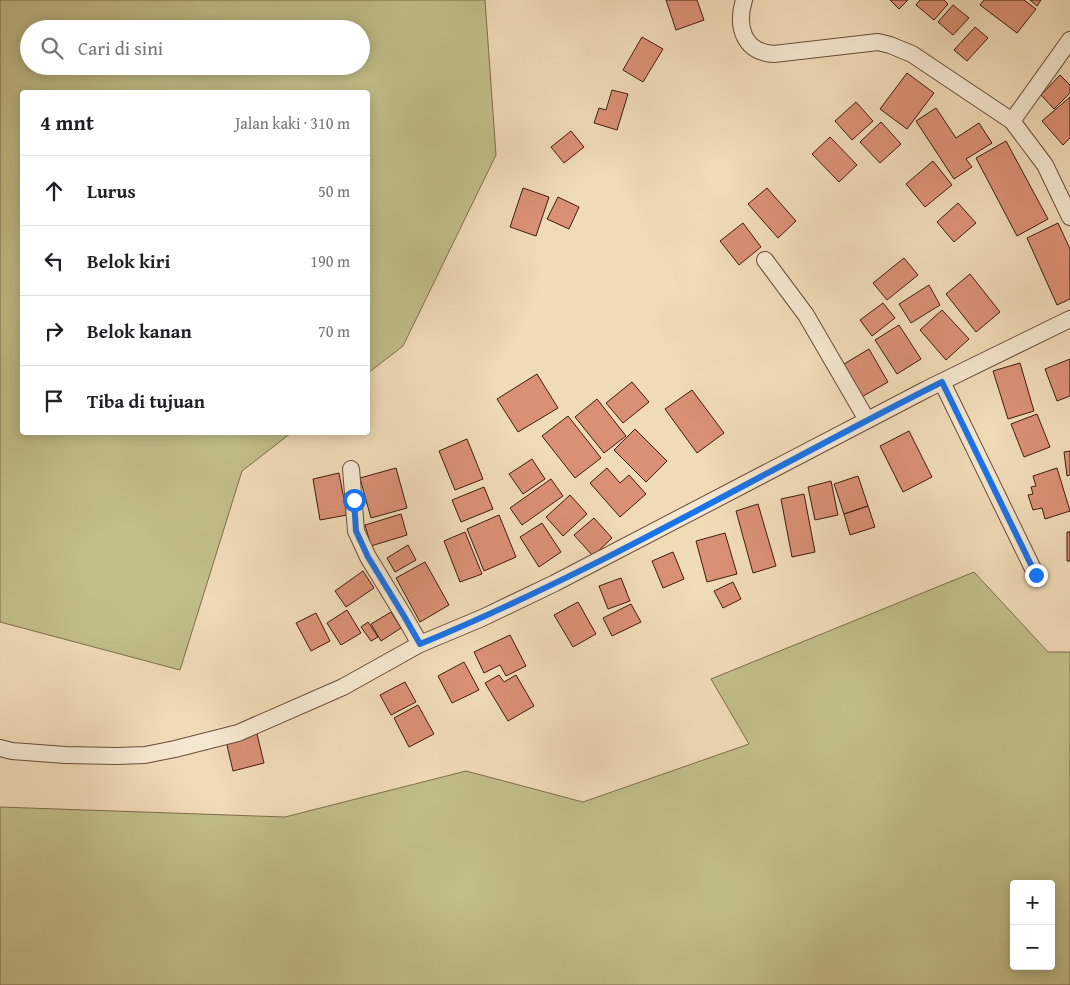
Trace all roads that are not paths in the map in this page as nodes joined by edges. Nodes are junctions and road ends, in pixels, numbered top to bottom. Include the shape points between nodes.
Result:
1 (744, 0) edge
2 (1070, 40) edge
3 (1012, 121) junction
4 (1070, 217) edge
5 (766, 260) dead end
6 (1070, 319) edge
7 (942, 382) junction
8 (867, 420) junction
9 (351, 469) dead end
10 (1036, 575) dead end
11 (420, 644) junction
12 (0, 748) edge

1 - 3 street via 740,19 742,31 756,50 774,54 869,42 890,45 912,54
2 - 3 street
3 - 4 street via 1044,165
5 - 8 street via 806,315
6 - 7 street
7 - 8 street
7 - 10 street
8 - 11 street via 556,583
9 - 11 street via 356,531
11 - 12 street via 319,698 238,733 202,743 145,755 116,756 65,755

